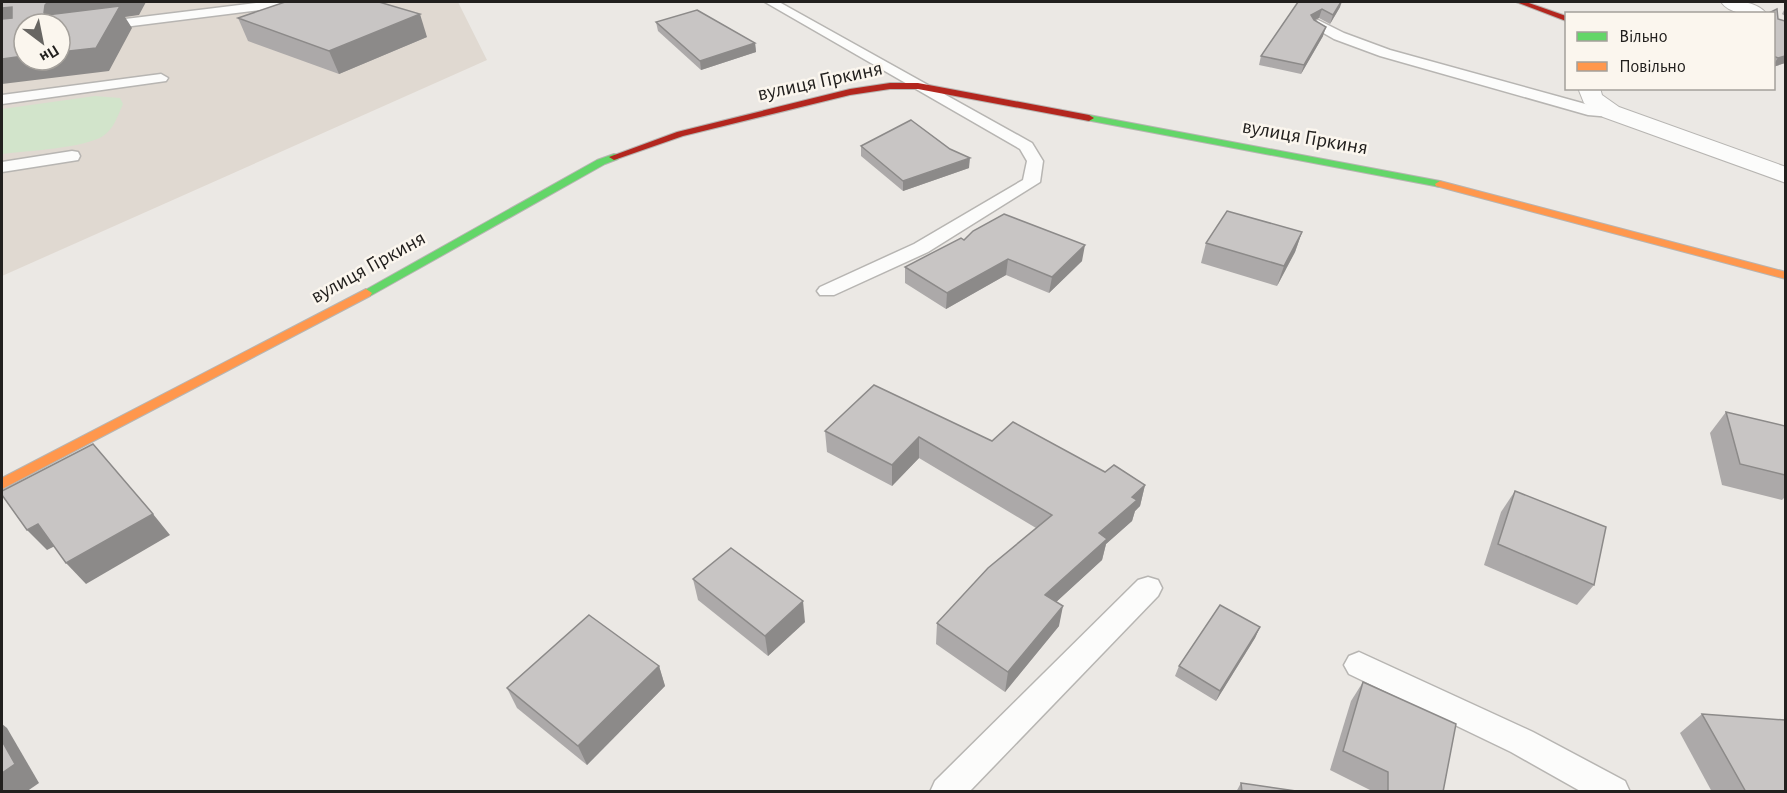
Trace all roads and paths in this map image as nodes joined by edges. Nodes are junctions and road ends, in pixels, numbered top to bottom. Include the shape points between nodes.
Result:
1 (292, 2) edge
2 (771, 2) edge
3 (1520, 2) edge
4 (1730, 2) edge
5 (1753, 12) edge
6 (1565, 19) edge
7 (1318, 24) edge
8 (72, 30) edge
9 (161, 78) dead end
10 (918, 86) junction
11 (1589, 90) edge
12 (2, 100) edge
13 (1611, 112) junction
14 (72, 156) dead end
15 (2, 167) edge
16 (1785, 176) edge
17 (1785, 276) edge
18 (827, 291) dead end
19 (2, 484) edge
20 (1148, 588) dead end
21 (1359, 665) dead end
22 (946, 792) edge
23 (1614, 792) edge

1 - 8 lane
2 - 10 lane
3 - 6 street
4 - 5 street
7 - 13 lane via 1385,53 1588,110
9 - 12 lane
10 - 17 street, вулиця Гіркиня via 1405,176
10 - 18 lane via 1026,146 1035,161 1031,182 921,248
10 - 19 street, вулиця Гіркиня via 850,92 680,134 601,162 353,300
11 - 13 street via 1592,98
13 - 16 street
14 - 15 lane
20 - 22 lane
21 - 23 lane via 1522,742

